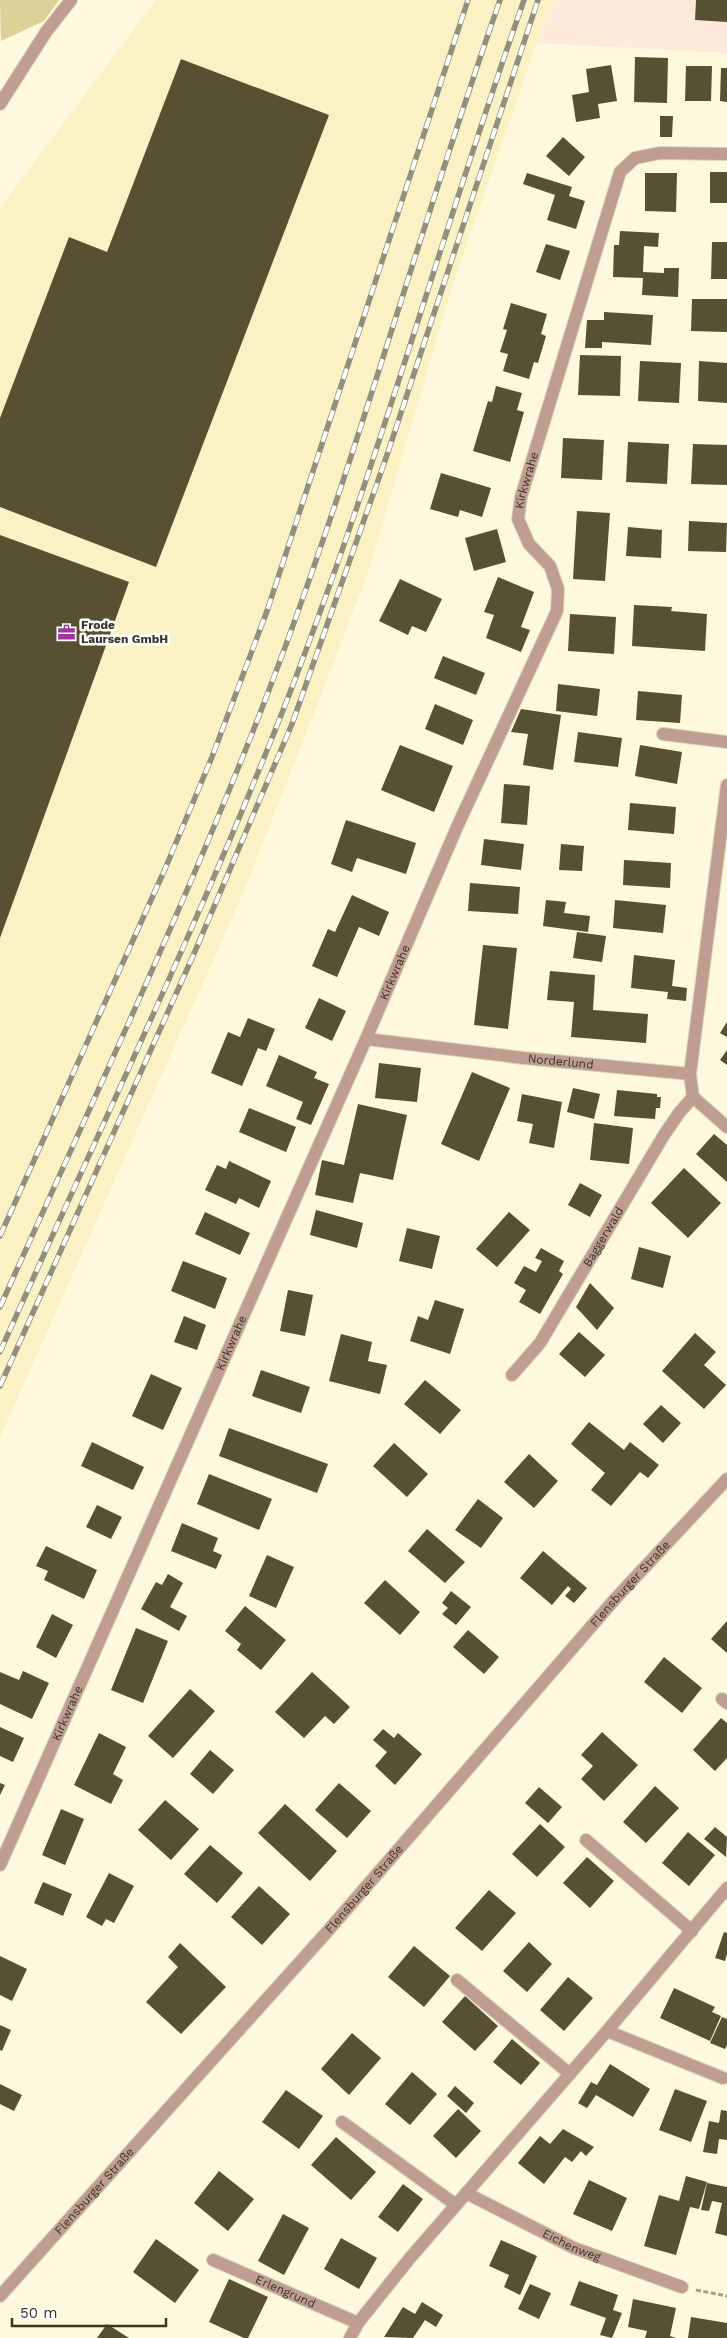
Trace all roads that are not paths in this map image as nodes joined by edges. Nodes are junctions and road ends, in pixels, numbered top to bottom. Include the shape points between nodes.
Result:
1 (71, 0) edge
2 (0, 104) edge
3 (727, 154) edge
4 (663, 734) dead end
5 (727, 742) edge
6 (727, 785) edge
7 (366, 1039) junction
8 (690, 1074) junction
9 (693, 1097) junction
10 (727, 1127) edge
11 (512, 1375) dead end
12 (727, 1479) edge
13 (586, 1840) dead end
14 (0, 1865) edge
15 (727, 1888) edge
16 (692, 1931) junction
17 (457, 1980) dead end
18 (607, 2031) junction
19 (570, 2074) junction
20 (722, 2078) dead end
21 (342, 2122) dead end
22 (466, 2193) junction
23 (456, 2205) junction
24 (213, 2260) dead end
25 (682, 2287) road end
26 (0, 2296) edge
27 (358, 2323) junction
28 (350, 2338) edge

1 - 2 street via 46,32
3 - 7 street, Kirkwrahe via 660,153 636,158 620,172 521,497 518,519 529,544 550,566 558,589 557,611 457,826
4 - 5 street
6 - 8 street
7 - 8 street, Norderlund
7 - 14 street, Kirkwrahe
8 - 9 street
9 - 10 street
9 - 11 street, Baggerwald via 664,1135 540,1343
12 - 26 street, Flensburger Straße via 616,1599 326,1933
13 - 16 street
15 - 16 street
16 - 18 street
17 - 19 street
18 - 19 street
18 - 20 street
19 - 22 street
21 - 23 street
22 - 23 street
22 - 25 street, Eichenweg via 574,2248
23 - 27 street
24 - 27 street, Erlengrund
27 - 28 street

